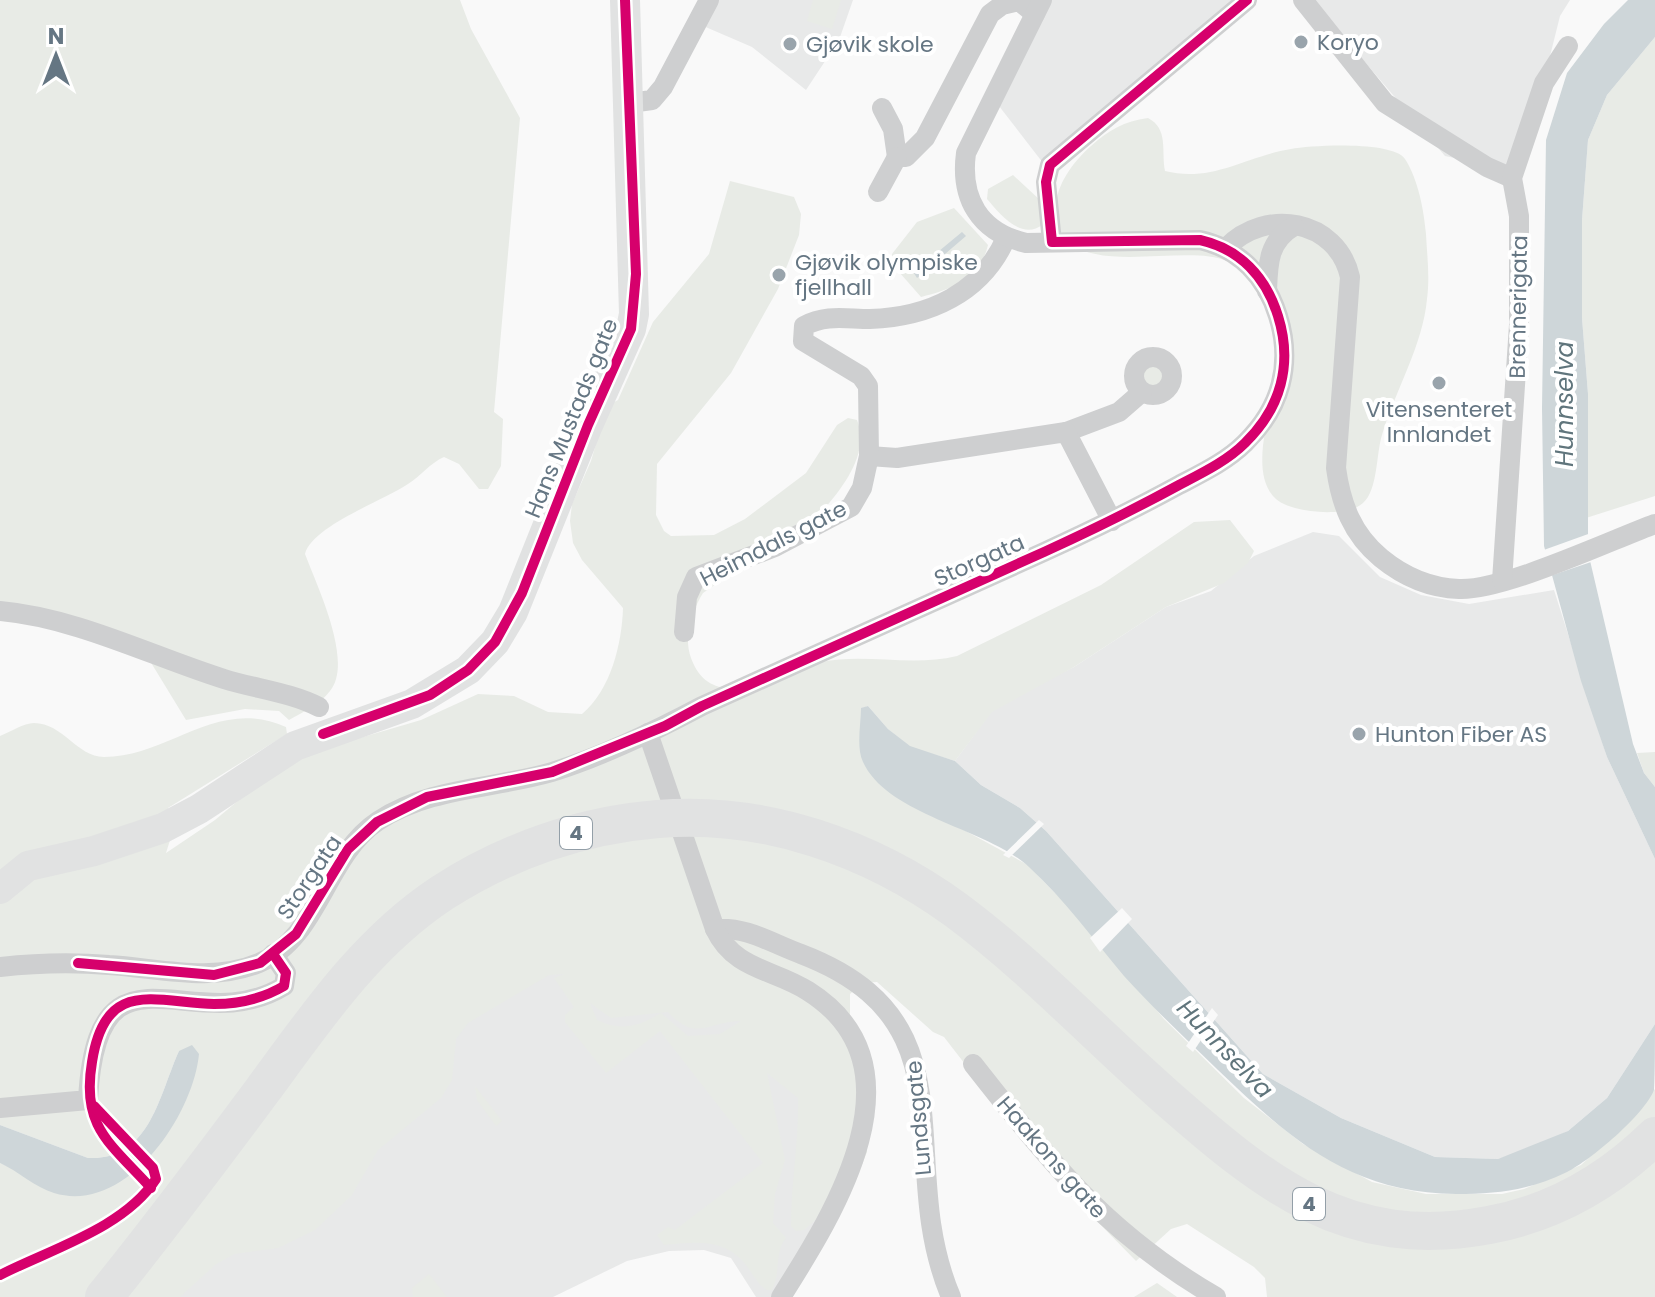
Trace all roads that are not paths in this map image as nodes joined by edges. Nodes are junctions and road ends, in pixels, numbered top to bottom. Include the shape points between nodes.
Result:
1 (625, 0) edge
2 (709, 0) edge
3 (1247, 0) edge
4 (1303, 0) edge
5 (1038, 7) edge
6 (1568, 46) dead end
7 (630, 103) junction
8 (882, 108) dead end
9 (897, 157) junction
10 (1512, 178) junction
11 (878, 192) dead end
12 (1294, 226) junction
13 (1006, 238) junction
14 (1052, 242) junction
15 (1226, 248) junction
16 (1267, 291) junction
17 (1142, 392) dead end
18 (1066, 432) junction
19 (869, 456) junction
20 (1112, 521) junction
21 (1655, 524) edge
22 (1502, 581) junction
23 (0, 611) edge
24 (684, 632) dead end
25 (321, 721) junction
26 (648, 733) junction
27 (0, 889) edge
28 (715, 929) junction
29 (273, 954) junction
30 (0, 967) edge
31 (973, 1064) dead end
32 (0, 1108) edge
33 (1655, 1136) edge
34 (104, 1297) edge
35 (781, 1297) edge
36 (951, 1297) edge
37 (1216, 1297) edge

1 - 7 main road, Hans Mustads gate
2 - 7 street via 663,87 652,100
3 - 14 street via 1050,165 1046,182
4 - 10 street via 1385,103
5 - 9 street via 1019,1 990,14 925,138 906,157
5 - 13 street via 966,153 967,196
6 - 10 street, Brennerigata via 1544,83
7 - 25 main road, Hans Mustads gate via 636,291 631,329 513,612 495,642 451,683 412,704
8 - 9 street via 893,129
9 - 11 street
10 - 22 street, Brennerigata via 1519,216 1519,325
12 - 15 street via 1248,228
12 - 16 street via 1273,244
12 - 22 street via 1336,245 1350,277 1336,468 1352,524 1387,563 1432,587 1461,589
13 - 14 street, Storgata
13 - 19 street, Heimdals gate via 983,278 937,306 887,318 817,319 804,326 803,341 866,381
14 - 15 street, Storgata via 1200,240
15 - 16 street, Storgata via 1252,267
16 - 20 street, Storgata via 1283,335 1285,359 1281,391 1267,416 1244,444 1216,464
17 - 18 street via 1111,416
18 - 19 street via 897,458
18 - 20 street
19 - 24 street, Heimdals gate via 862,488 851,507 775,547 696,577 687,597
20 - 26 street, Storgata
21 - 22 street
23 - 25 street via 64,624 228,680 298,696
25 - 27 main road, Hans Mustads gate via 295,746 163,828 28,866
26 - 28 street
26 - 29 street, Storgata via 552,772 427,797 377,822 348,849 296,934
28 - 35 street via 733,956 807,990 834,1012 855,1042 865,1070 865,1122 848,1175 824,1229
28 - 36 street, Lundsgate via 745,931 849,975 903,1030 919,1079 930,1228
29 - 30 street, Storgata via 260,963 214,975 78,963
29 - 32 street via 286,973 284,986 265,997 211,1004 145,997 112,1011 97,1039 88,1100
31 - 37 street, Haakons gate via 1107,1221
33 - 34 highway, 4 via 1579,1195 1516,1219 1429,1231 1346,1218 1298,1198 1241,1161 977,927 902,875 830,842 773,827 702,817 634,821 510,856 444,892 391,934 326,1005

